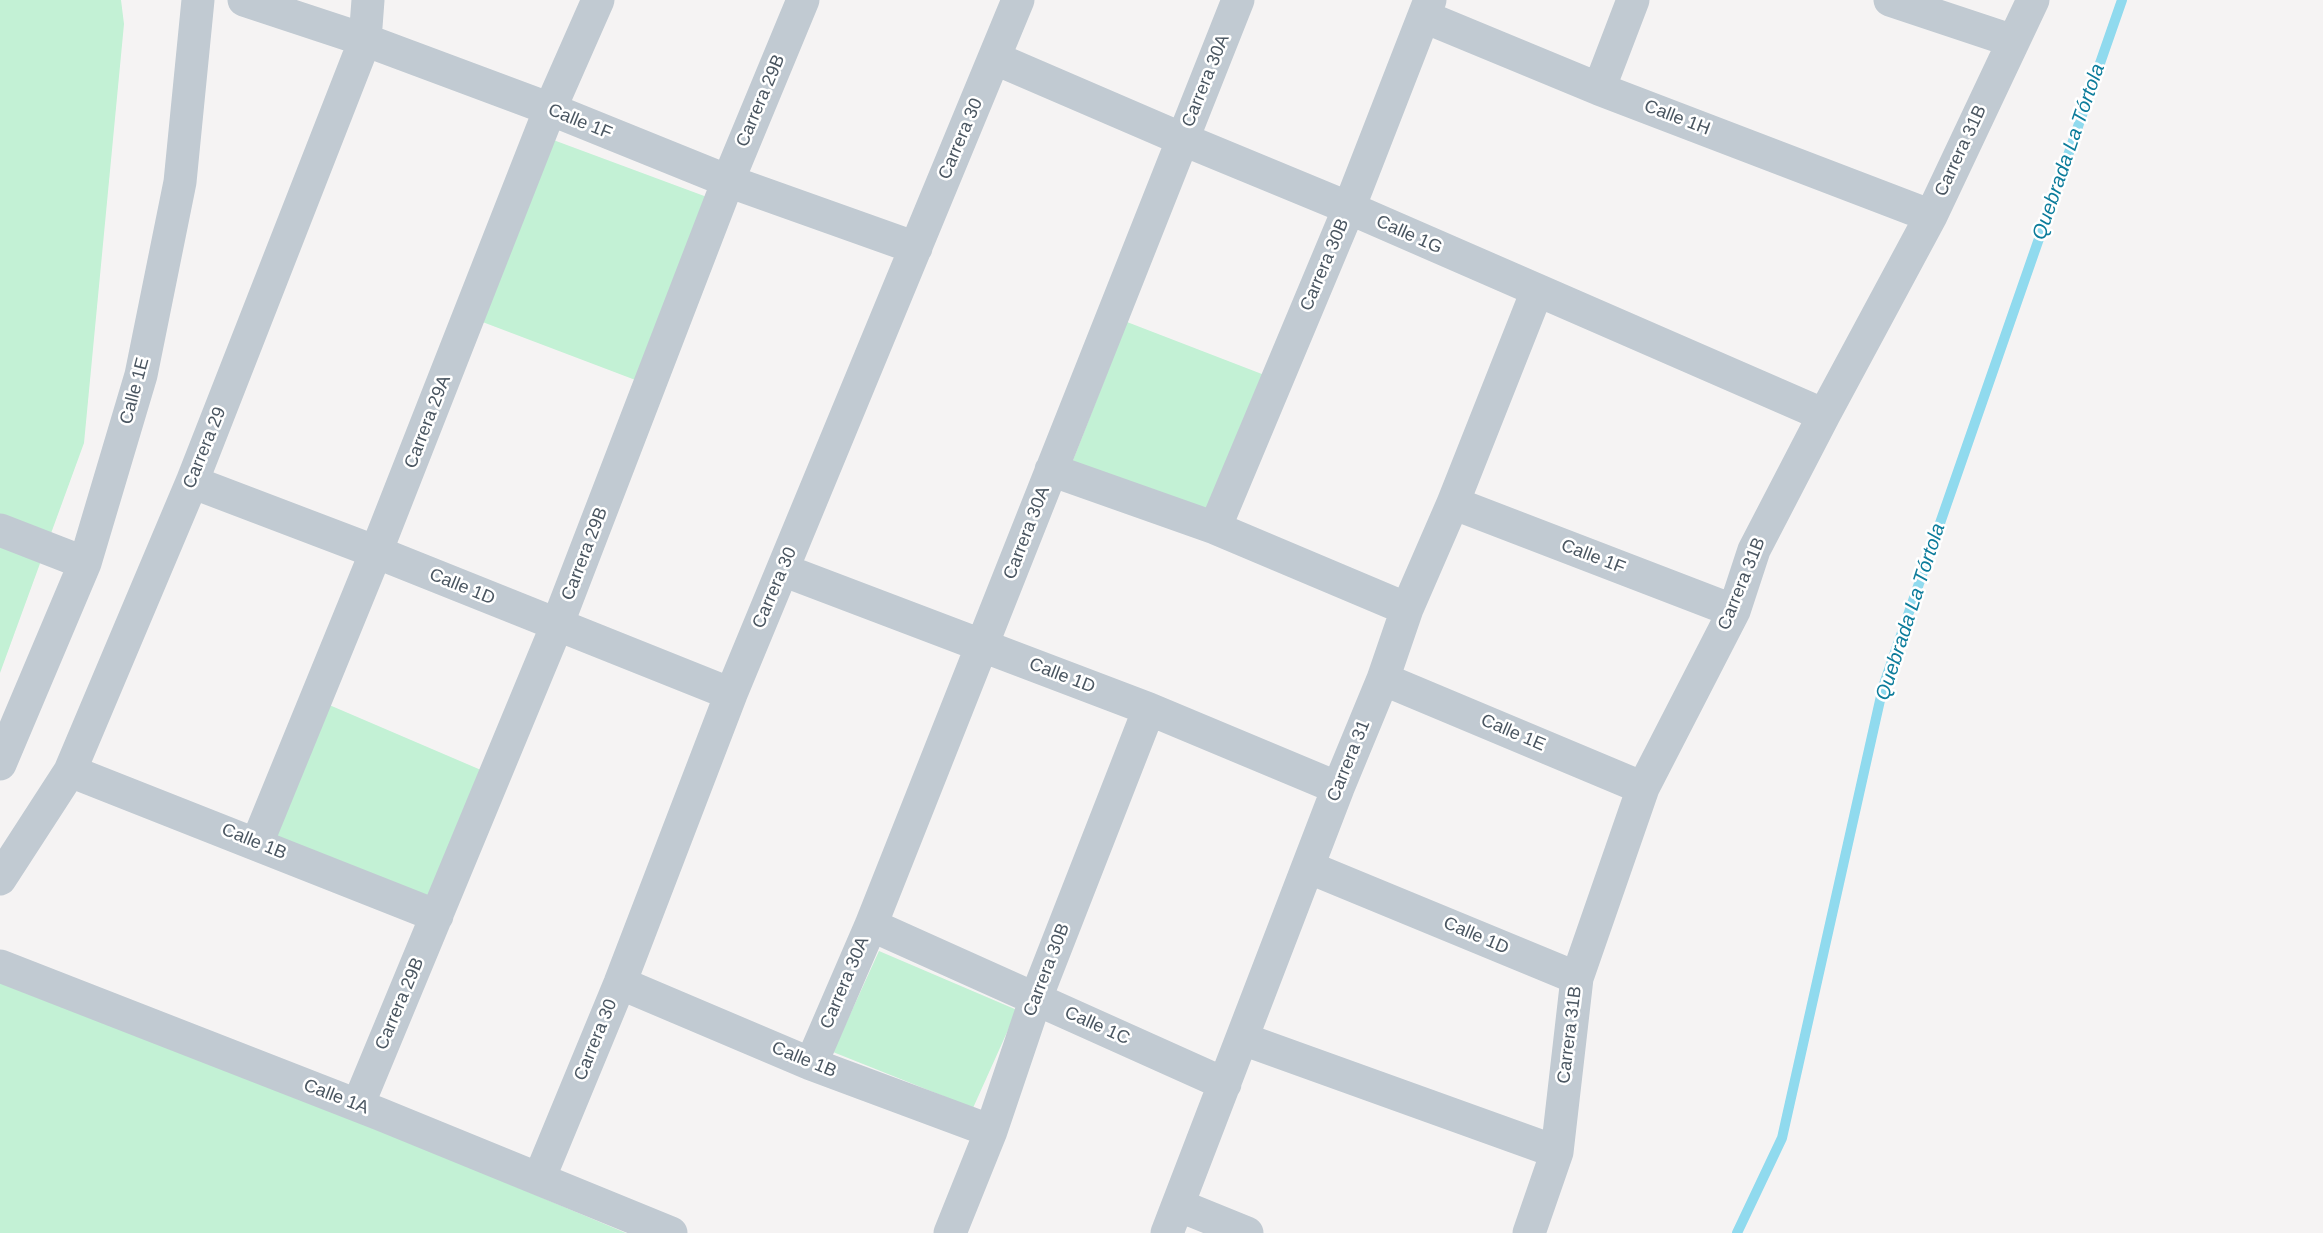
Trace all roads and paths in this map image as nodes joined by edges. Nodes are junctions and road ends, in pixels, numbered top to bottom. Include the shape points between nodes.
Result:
1 (198, 0) edge
2 (244, 0) edge
3 (368, 0) edge
4 (598, 0) edge
5 (803, 0) edge
6 (1018, 0) edge
7 (1239, 0) edge
8 (1633, 0) edge
9 (1890, 0) edge
10 (2033, 0) edge
11 (1427, 9) edge
12 (365, 40) junction
13 (2013, 41) junction
14 (994, 58) junction
15 (1599, 89) junction
16 (550, 109) junction
17 (1182, 139) junction
18 (728, 181) junction
19 (1349, 208) junction
20 (1931, 216) junction
21 (915, 248) junction
22 (1537, 291) junction
23 (1824, 415) junction
24 (1051, 470) junction
25 (192, 482) junction
26 (1453, 503) junction
27 (1215, 528) junction
28 (0, 530) edge
29 (376, 552) junction
30 (85, 563) junction
31 (783, 570) junction
32 (1407, 609) junction
33 (1734, 611) junction
34 (557, 625) junction
35 (982, 645) junction
36 (1383, 679) junction
37 (731, 694) junction
38 (1149, 709) junction
39 (0, 764) edge
40 (70, 771) junction
41 (1338, 788) junction
42 (1643, 788) junction
43 (257, 843) junction
44 (1308, 867) junction
45 (0, 879) edge
46 (436, 916) junction
47 (871, 925) junction
48 (0, 966) edge
49 (1577, 978) junction
50 (620, 983) junction
51 (1036, 998) junction
52 (1243, 1039) junction
53 (811, 1064) junction
54 (1225, 1084) junction
55 (358, 1106) junction
56 (991, 1131) junction
57 (1557, 1152) junction
58 (539, 1179) junction
59 (1173, 1219) edge
60 (671, 1233) edge
61 (950, 1233) edge
62 (1247, 1233) edge
63 (1529, 1233) edge

1 - 30 street, Calle 1E via 180,182 141,375
2 - 12 street, Calle 1F
3 - 12 street, Carrera 29
4 - 16 street, Carrera 29A
5 - 18 street, Carrera 29B
6 - 14 street, Carrera 30
7 - 17 street, Carrera 30A
8 - 15 street
9 - 13 street
10 - 13 street, Carrera 31B
11 - 15 street, Calle 1H
11 - 19 street, Carrera 30B
12 - 16 street, Calle 1F
12 - 25 street, Carrera 29
13 - 20 street, Carrera 31B
14 - 17 street, Calle 1G
14 - 21 street, Carrera 30
15 - 20 street, Calle 1H
16 - 18 street, Calle 1F
16 - 29 street, Carrera 29A
17 - 19 street, Calle 1G
17 - 24 street, Carrera 30A
18 - 21 street, Calle 1F
18 - 34 street, Carrera 29B
19 - 22 street, Calle 1G
19 - 27 street, Carrera 30B
20 - 23 street, Carrera 31B
21 - 31 street, Carrera 30
22 - 23 street, Calle 1G
22 - 26 street, Carrera 31
23 - 33 street, Carrera 31B via 1754,550
24 - 27 street
24 - 35 street, Carrera 30A
25 - 29 street, Calle 1D
25 - 40 street, Carrera 29
26 - 32 street, Carrera 31
26 - 33 street, Calle 1F
27 - 32 street
28 - 30 street
29 - 34 street, Calle 1D
29 - 43 street, Carrera 29A
30 - 39 street, Calle 1E
31 - 35 street, Calle 1D
31 - 37 street, Carrera 30
32 - 36 street, Carrera 31
33 - 42 street, Carrera 31B
34 - 37 street, Calle 1D
34 - 46 street, Carrera 29B
35 - 38 street, Calle 1D
35 - 47 street, Carrera 30A
36 - 41 street, Carrera 31
36 - 42 street, Calle 1E
37 - 50 street, Carrera 30
38 - 41 street, Calle 1D
38 - 51 street, Carrera 30B
40 - 43 street, Calle 1B
40 - 45 street, Carrera 29
41 - 44 street, Carrera 31
42 - 49 street, Carrera 31B
43 - 46 street, Calle 1B
44 - 49 street, Calle 1D
44 - 52 street, Carrera 31
46 - 55 street, Carrera 29B
47 - 51 street, Calle 1C
47 - 53 street, Carrera 30A
48 - 55 street, Calle 1A
49 - 57 street, Carrera 31B
50 - 53 street, Calle 1B
50 - 58 street, Carrera 30
51 - 54 street, Calle 1C
51 - 56 street, Carrera 30B
52 - 54 street, Carrera 31
52 - 57 street
53 - 56 street, Calle 1B
54 - 59 street, Carrera 31
55 - 58 street, Calle 1A
56 - 61 street, Carrera 30B
57 - 63 street, Carrera 31B
58 - 60 street, Calle 1A
59 - 62 street

